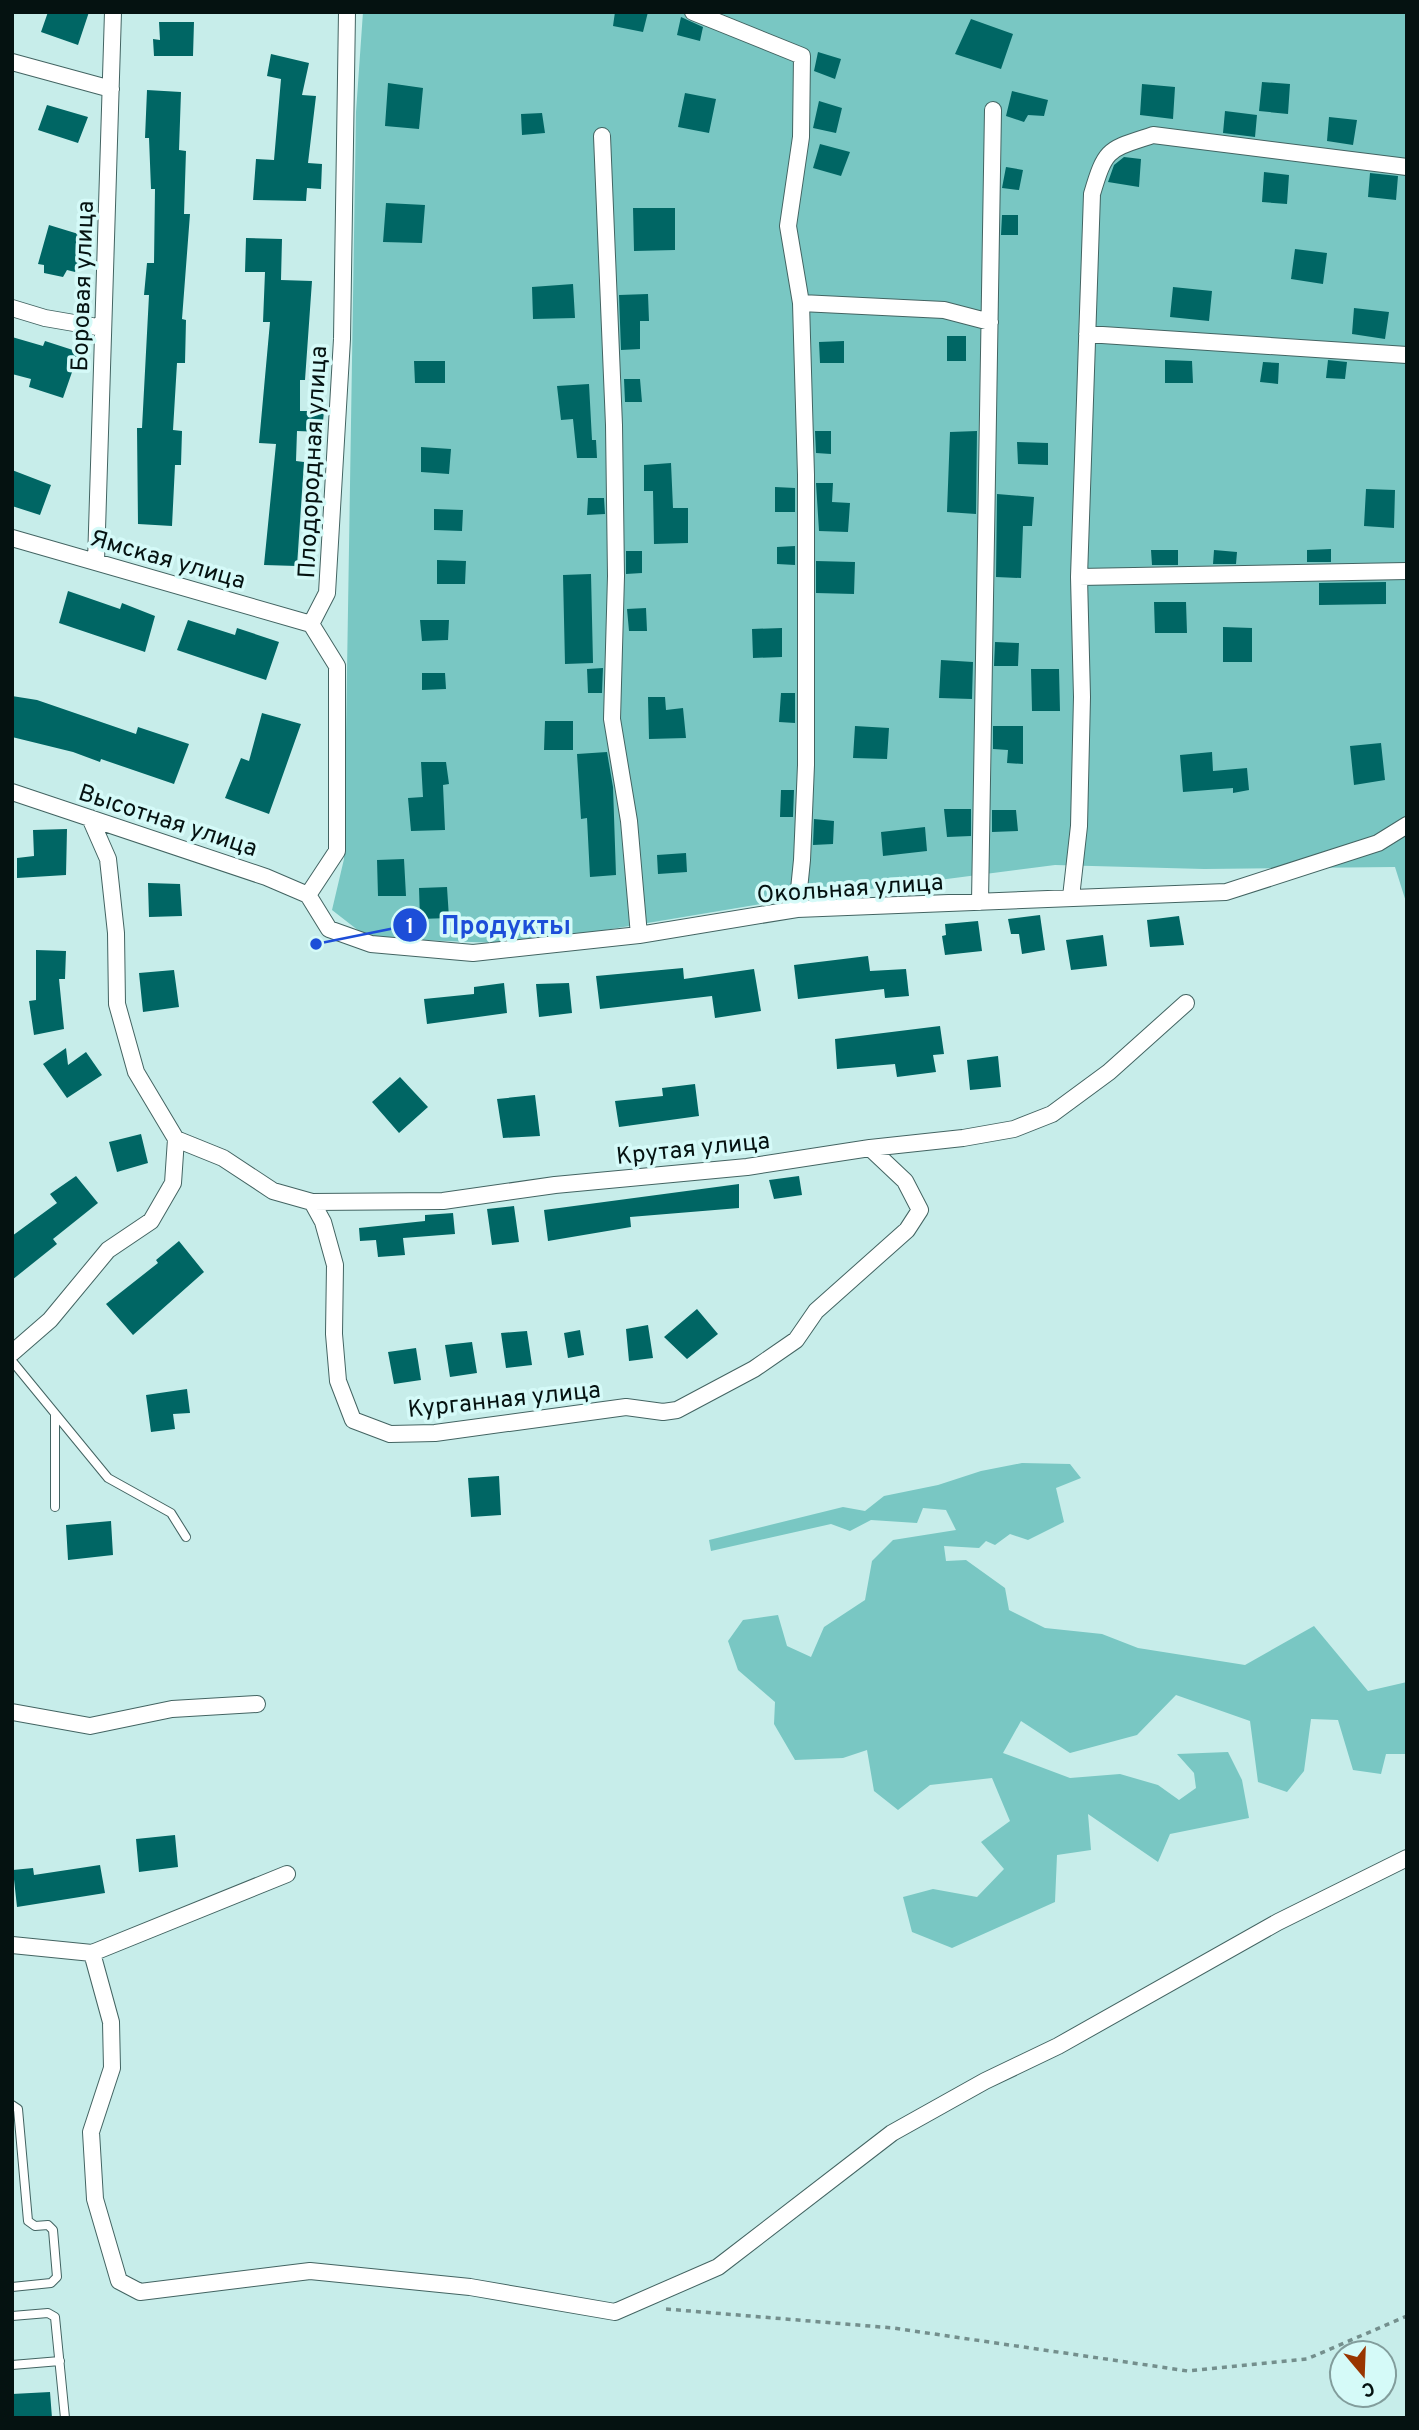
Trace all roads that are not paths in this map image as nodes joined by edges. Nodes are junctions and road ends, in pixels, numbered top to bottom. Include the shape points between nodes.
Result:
1 (113, 12) edge
2 (348, 12) edge
3 (693, 12) edge
4 (12, 62) edge
5 (111, 89) junction
6 (993, 110) dead end
7 (601, 136) dead end
8 (1407, 167) edge
9 (802, 303) junction
10 (12, 308) edge
11 (990, 323) junction
12 (103, 328) junction
13 (1087, 334) junction
14 (1407, 355) edge
15 (12, 538) edge
16 (96, 562) junction
17 (1407, 571) edge
18 (1079, 577) junction
19 (310, 624) junction
20 (12, 792) edge
21 (90, 818) junction
22 (1407, 825) edge
23 (308, 895) junction
24 (1071, 897) junction
25 (980, 902) junction
26 (797, 909) junction
27 (639, 935) junction
28 (1186, 1003) dead end
29 (176, 1139) junction
30 (870, 1148) junction
31 (313, 1202) junction
32 (12, 1353) edge
33 (12, 1361) edge
34 (55, 1414) junction
35 (55, 1507) dead end
36 (186, 1537) dead end
37 (257, 1704) dead end
38 (12, 1712) edge
39 (1407, 1858) edge
40 (287, 1874) dead end
41 (12, 1945) edge
42 (92, 1952) junction
43 (12, 2105) edge
44 (12, 2287) edge
45 (12, 2316) edge
46 (60, 2361) junction
47 (12, 2365) edge
48 (65, 2418) edge

1 - 5 street, Боровая улица
2 - 19 street, Плодородная улица via 342,339 327,593
3 - 9 street via 802,56 801,137 788,226
4 - 5 street
5 - 12 street, Боровая улица
6 - 11 street
7 - 27 street via 614,425 612,719 629,821
8 - 13 street via 1153,135 1115,148 1102,158 1092,194
9 - 11 street via 944,310
9 - 26 street via 806,765
10 - 12 street
11 - 25 street
12 - 16 street, Боровая улица
13 - 14 street
13 - 18 street
15 - 16 street, Ямская улица
16 - 19 street, Ямская улица
17 - 18 street
18 - 24 street via 1079,826
19 - 23 street via 337,666 337,852
20 - 21 street, Высотная улица
21 - 23 street, Высотная улица
21 - 29 street via 108,859 117,1004 136,1072
22 - 24 street, Окольная улица via 1378,843 1226,892
23 - 27 street, Окольная улица via 330,929 371,944 473,953
24 - 25 street, Окольная улица
25 - 26 street, Окольная улица
26 - 27 street, Окольная улица
28 - 30 street, Крутая улица via 1052,1114 1002,1131
29 - 31 street, Крутая улица via 223,1158 273,1191
29 - 32 street via 173,1183 151,1222 108,1250 50,1320
30 - 31 street, Крутая улица via 747,1167 443,1201
30 - 31 street, Курганная улица via 905,1181 920,1210 908,1230 816,1311 796,1340 754,1369 677,1410 663,1412 626,1407 435,1433 390,1433 353,1420 338,1381 335,1265
33 - 34 lane
34 - 35 lane
34 - 36 lane via 108,1478 171,1513
37 - 38 street via 172,1709 90,1726
39 - 42 street via 1278,1922 892,2133 718,2267 615,2312 470,2287 310,2271 140,2292 119,2281 95,2199 91,2132 113,2068 111,2022
40 - 42 street
41 - 42 street
43 - 44 lane via 18,2109 28,2221 53,2230 57,2277 51,2283
45 - 46 lane via 48,2313 55,2317
46 - 47 lane
46 - 48 lane

